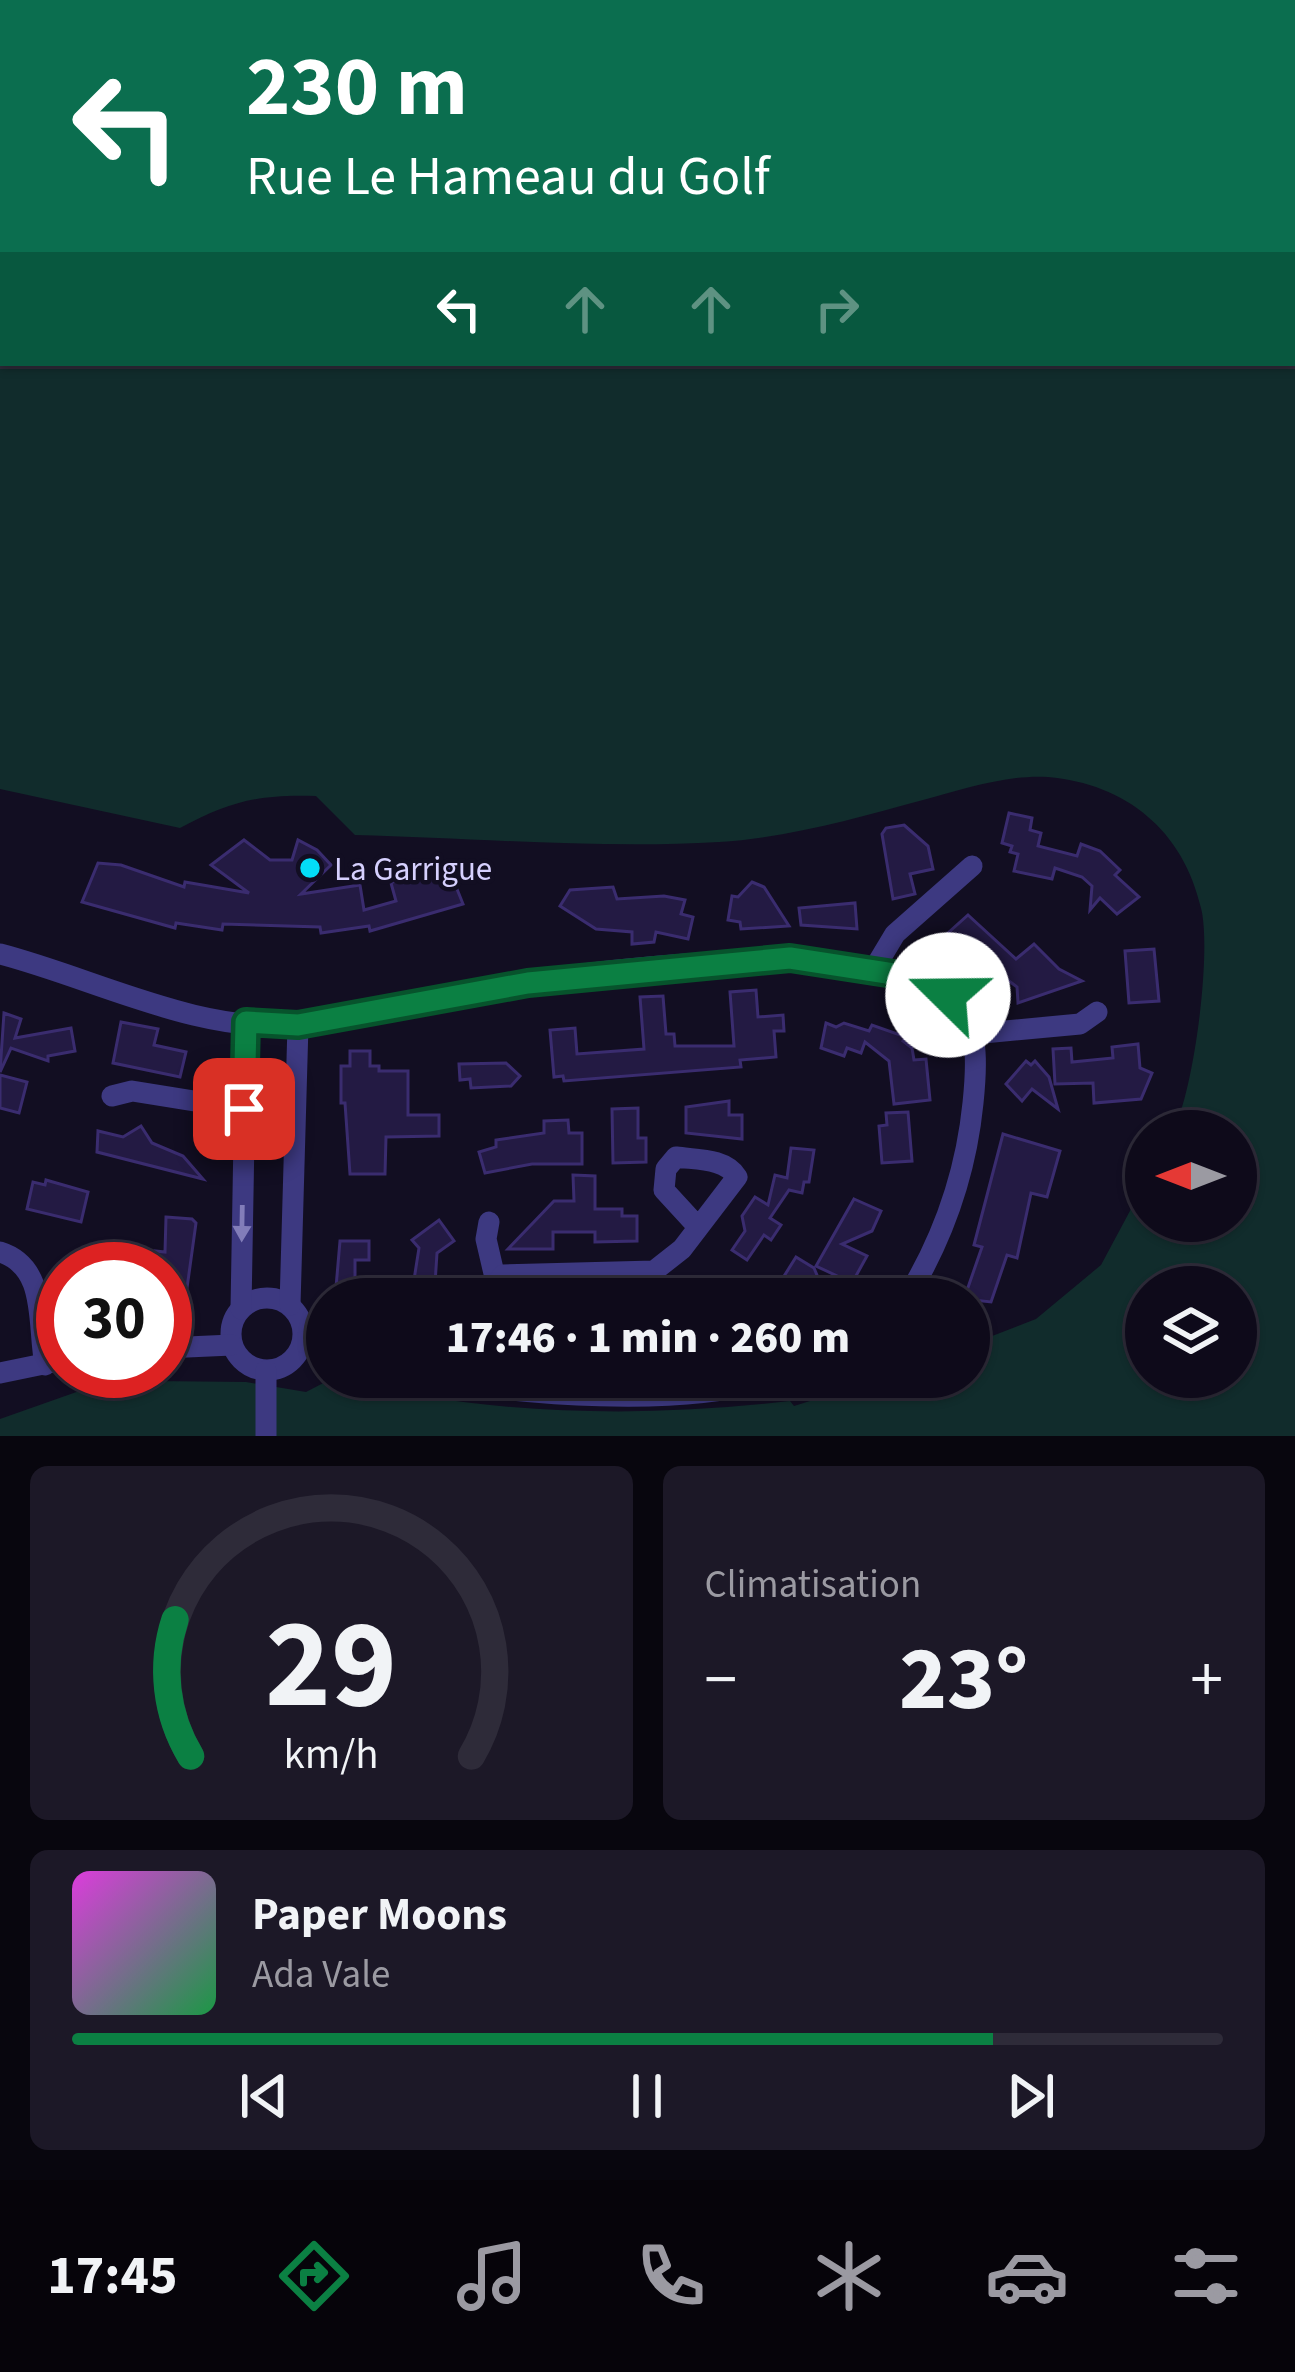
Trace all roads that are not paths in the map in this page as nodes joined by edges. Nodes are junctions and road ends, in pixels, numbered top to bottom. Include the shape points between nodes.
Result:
1 (972, 866) dead end
2 (0, 954) edge
3 (874, 969) junction
4 (1097, 1012) dead end
5 (246, 1022) junction
6 (298, 1025) junction
7 (973, 1034) junction
8 (112, 1096) dead end
9 (244, 1109) junction
10 (489, 1222) dead end
11 (698, 1227) dead end
12 (0, 1252) edge
13 (489, 1278) edge
14 (501, 1278) edge
15 (919, 1278) edge
16 (36, 1284) edge
17 (290, 1304) junction
18 (241, 1309) junction
19 (304, 1342) joint
20 (232, 1345) junction
21 (192, 1347) edge
22 (36, 1366) edge
23 (266, 1370) junction
24 (0, 1373) edge
25 (266, 1436) edge

1 - 3 street via 895,934
2 - 5 street via 194,1014
3 - 6 street via 790,958 597,974
3 - 7 street via 948,995
4 - 7 street via 1080,1024
5 - 6 street
5 - 9 street
6 - 17 street
7 - 15 street via 975,1083 957,1188
8 - 9 street via 132,1091
9 -> 18 street
10 - 13 street
11 - 14 street via 655,1271
12 - 16 street via 17,1257
17 - 18 street via 274,1297
17 - 19 street
18 - 20 street
19 - 23 street via 296,1357
20 - 21 street
20 - 23 street via 239,1358
22 - 24 street
23 - 25 street

